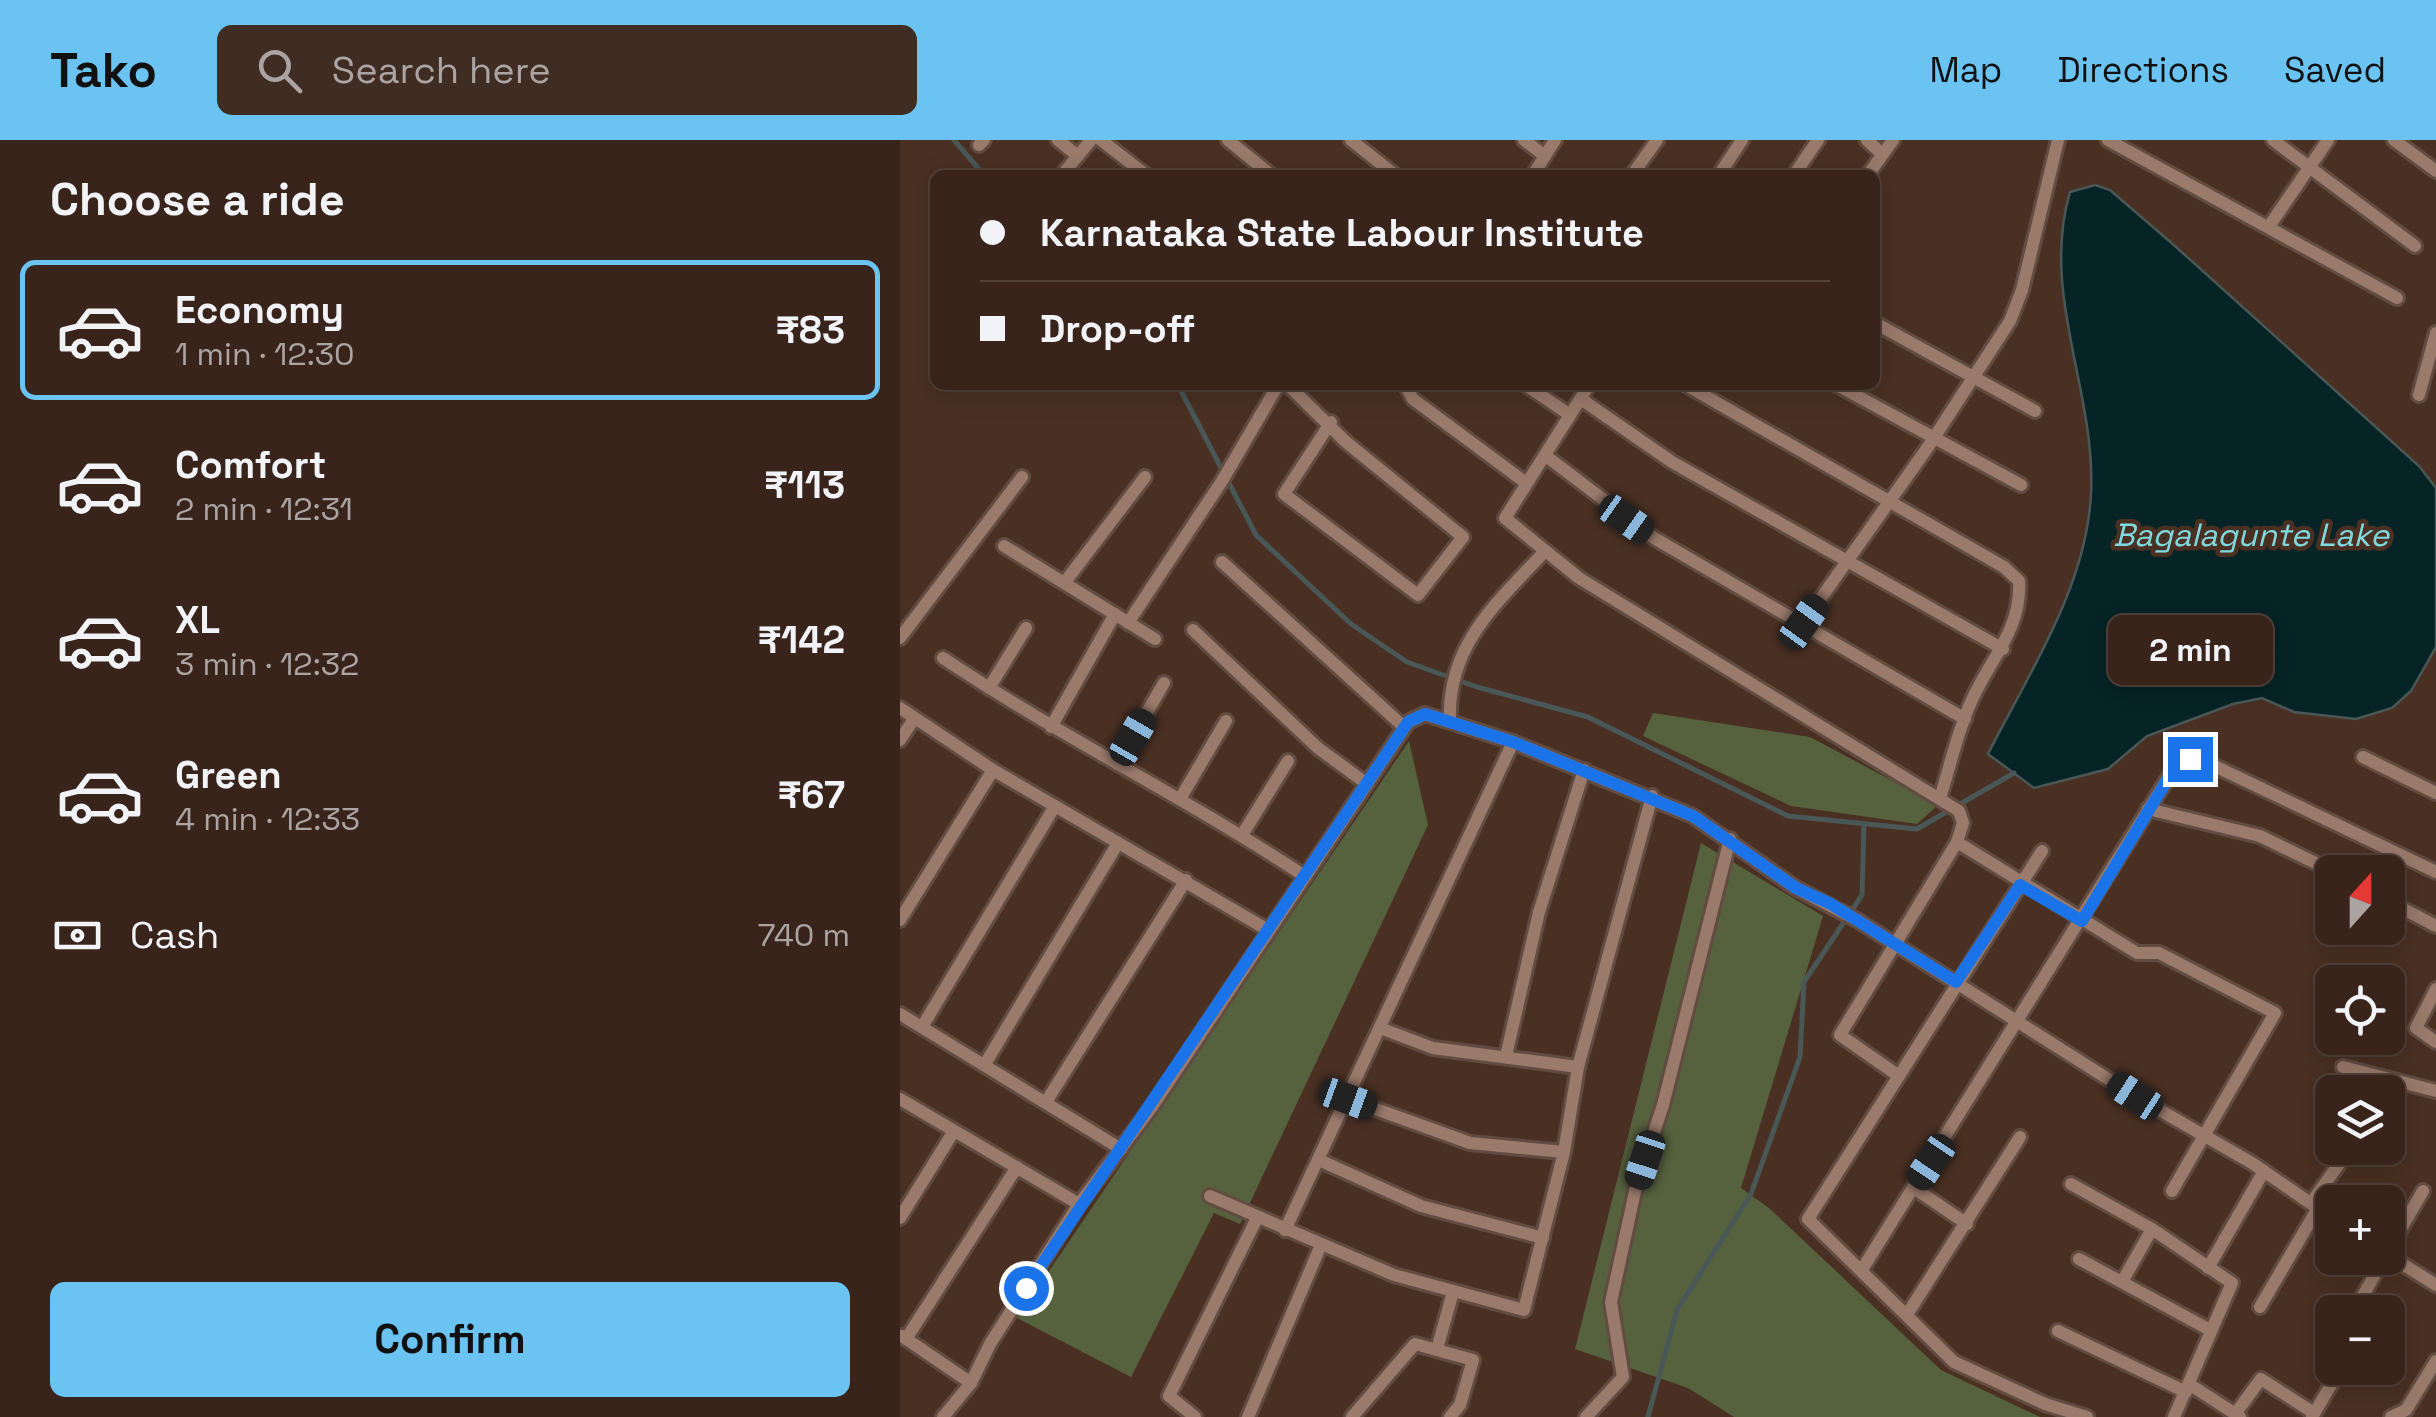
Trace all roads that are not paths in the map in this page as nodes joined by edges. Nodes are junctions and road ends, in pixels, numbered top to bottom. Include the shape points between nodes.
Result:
1 (1058, 140) edge
2 (1091, 140) edge
3 (1101, 140) edge
4 (1228, 140) edge
5 (1350, 140) edge
6 (1524, 140) edge
7 (1555, 140) edge
8 (1656, 140) edge
9 (1742, 140) edge
10 (1818, 140) edge
11 (1867, 140) edge
12 (1893, 140) edge
13 (2058, 140) edge
14 (2108, 140) edge
15 (2273, 140) edge
16 (2328, 140) edge
17 (2394, 140) edge
18 (1882, 154) junction
19 (1078, 156) junction
20 (1545, 156) junction
21 (2310, 166) junction
22 (1066, 170) edge
23 (1140, 170) edge
24 (1266, 170) edge
25 (1389, 170) edge
26 (1536, 170) edge
27 (1635, 170) edge
28 (1722, 170) edge
29 (1797, 170) edge
30 (1871, 170) edge
31 (2436, 171) edge
32 (2270, 225) junction
33 (2415, 246) dead end
34 (2398, 298) dead end
35 (1880, 327) edge
36 (2436, 333) edge
37 (1974, 378) junction
38 (1275, 390) edge
39 (1294, 390) edge
40 (1407, 390) edge
41 (1533, 390) edge
42 (1586, 390) edge
43 (1695, 390) edge
44 (1846, 390) edge
45 (2419, 395) dead end
46 (1581, 399) junction
47 (2035, 410) dead end
48 (1570, 415) junction
49 (1331, 422) junction
50 (1934, 439) junction
51 (1546, 456) junction
52 (1022, 477) dead end
53 (1145, 477) dead end
54 (1526, 483) junction
55 (2021, 484) dead end
56 (1890, 502) junction
57 (1004, 546) dead end
58 (1544, 551) junction
59 (1222, 562) dead end
60 (1847, 562) junction
61 (1065, 582) junction
62 (1115, 614) junction
63 (1804, 622) junction
64 (1128, 623) junction
65 (1026, 628) dead end
66 (1193, 630) dead end
67 (900, 638) edge
68 (1154, 639) dead end
69 (2002, 649) junction
70 (942, 658) dead end
71 (1164, 682) dead end
72 (989, 688) junction
73 (900, 708) edge
74 (1449, 716) junction
75 (914, 719) junction
76 (1965, 719) junction
77 (1226, 721) dead end
78 (1051, 727) junction
79 (1404, 728) junction
80 (900, 740) edge
81 (1513, 742) junction
82 (2363, 757) dead end
83 (1288, 761) dead end
84 (1118, 764) junction
85 (993, 770) junction
86 (1584, 770) junction
87 (1367, 784) junction
88 (2436, 793) edge
89 (1652, 796) junction
90 (1940, 798) junction
91 (1180, 800) junction
92 (1055, 806) junction
93 (2148, 810) junction
94 (1242, 835) junction
95 (1730, 838) junction
96 (1957, 842) junction
97 (1118, 843) junction
98 (2042, 851) dead end
99 (2315, 863) edge
100 (2436, 872) edge
101 (1303, 875) junction
102 (1186, 880) junction
103 (2020, 885) junction
104 (2405, 909) edge
105 (900, 920) edge
106 (2082, 921) junction
107 (2436, 926) edge
108 (1268, 930) junction
109 (1897, 944) junction
110 (1956, 982) junction
111 (2436, 990) edge
112 (900, 1014) edge
113 (2016, 1020) junction
114 (922, 1027) junction
115 (1380, 1028) junction
116 (2436, 1042) edge
117 (1506, 1056) junction
118 (984, 1064) junction
119 (2342, 1066) dead end
120 (1578, 1067) junction
121 (1896, 1074) junction
122 (2436, 1090) edge
123 (900, 1099) edge
124 (1348, 1099) junction
125 (1046, 1102) junction
126 (954, 1132) junction
127 (2204, 1136) junction
128 (2020, 1137) dead end
129 (1120, 1149) junction
130 (1564, 1152) junction
131 (1319, 1160) junction
132 (2339, 1165) edge
133 (1018, 1166) junction
134 (2264, 1172) junction
135 (2071, 1184) dead end
136 (1914, 1188) junction
137 (2172, 1191) dead end
138 (2424, 1191) dead end
139 (1210, 1196) dead end
140 (905, 1198) edge
141 (1080, 1204) junction
142 (2314, 1205) junction
143 (900, 1218) edge
144 (1257, 1218) junction
145 (2405, 1222) edge
146 (1967, 1224) junction
147 (2152, 1228) junction
148 (1284, 1230) junction
149 (1543, 1238) junction
150 (1321, 1245) junction
151 (2079, 1259) dead end
152 (2405, 1266) edge
153 (1863, 1268) junction
154 (2208, 1268) junction
155 (2122, 1282) junction
156 (2436, 1285) edge
157 (1453, 1292) junction
158 (2260, 1307) dead end
159 (1908, 1313) junction
160 (2058, 1330) dead end
161 (2210, 1330) junction
162 (903, 1337) edge
163 (1438, 1349) junction
164 (2436, 1361) edge
165 (972, 1383) junction
166 (2332, 1385) edge
167 (2188, 1388) junction
168 (2238, 1415) edge
169 (2313, 1415) edge
170 (943, 1417) edge
171 (1194, 1417) edge
172 (1248, 1417) edge
173 (1352, 1417) edge
174 (1450, 1417) edge
175 (1586, 1417) edge
176 (2088, 1417) edge
177 (2174, 1417) edge
178 (2392, 1417) edge

1 - 19 street
2 - 19 street
3 - 23 street
4 - 24 street
5 - 25 street
6 - 20 street
7 - 20 street
8 - 27 street
9 - 28 street
10 - 29 street
11 - 18 street
12 - 18 street
13 - 37 street via 2022,290
14 - 32 street
15 - 21 street
16 - 21 street
17 - 31 street
18 - 30 street
19 - 22 street
20 - 26 street
21 - 32 street
21 - 33 street
32 - 34 street
35 - 37 street
36 - 45 street
37 - 47 street
37 - 50 street
38 - 64 street
39 - 49 street
40 - 54 street
41 - 48 street
42 - 46 street
43 - 56 street
44 - 50 street
46 - 48 street
46 - 60 street via 1672,462
48 - 51 street
49 - 49 street via 1284,494 1418,595 1463,536 1346,442
50 - 55 street
50 - 56 street
51 - 54 street
51 - 63 street via 1654,538
52 - 67 street
53 - 61 street
54 - 58 street via 1505,518
56 - 60 street
56 - 69 street via 2019,581 2020,602
57 - 61 street
58 - 74 street via 1492,603 1463,659
58 - 90 street
59 - 79 street
60 - 63 street
60 - 69 street
61 - 62 street
62 - 64 street
62 - 78 street
63 - 76 street
64 - 68 street
65 - 72 street
66 - 87 street via 1318,748
69 - 76 street
70 - 72 street
71 - 84 street
72 - 78 street
73 - 75 street
74 - 79 street via 1425,714
74 - 81 street
75 - 80 street
75 - 85 street
76 - 90 street
77 - 91 street
78 - 84 street
79 - 87 street
81 - 86 street
81 - 115 street
82 - 88 street
83 - 94 street
84 - 91 street
85 - 92 street
85 - 105 street
86 - 89 street
86 - 117 street via 1539,912
87 - 101 street
89 - 95 street
89 - 120 street
90 - 96 street via 1959,811
91 - 94 street
92 - 97 street
92 - 114 street
93 - 99 street via 2260,836
93 - 100 street via 2178,762 2200,759
93 - 106 street
94 - 101 street
95 - 109 street via 1796,888
95 - 175 street via 1611,1302 1622,1376
96 - 103 street
96 - 109 street
97 - 102 street
97 - 118 street
98 - 103 street
101 - 108 street
102 - 108 street
102 - 125 street
103 - 106 street
103 - 110 street
104 - 107 street
106 - 113 street
106 - 127 street via 2137,953 2159,953 2274,1013
108 - 129 street
109 - 110 street
109 - 121 street via 1840,1035
110 - 113 street
110 - 121 street
111 - 116 street via 2416,1028
112 - 114 street
113 - 127 street
113 - 136 street
114 - 118 street
115 - 117 street via 1433,1048
115 - 124 street
117 - 120 street
118 - 125 street
119 - 122 street
120 - 130 street
121 - 153 street via 1808,1219
123 - 126 street
124 - 130 street via 1470,1142
124 - 131 street
125 - 129 street
126 - 133 street
126 - 140 street
127 - 134 street
127 - 137 street
128 - 146 street
129 - 141 street
130 - 149 street
131 - 148 street
131 - 149 street via 1421,1206
132 - 142 street
133 - 141 street
133 - 162 street
134 - 142 street
134 - 154 street
135 - 147 street
136 - 146 street
136 - 153 street
138 - 145 street
139 - 144 street
140 - 143 street
141 - 165 street
142 - 158 street
144 - 148 street
144 - 171 street via 1169,1396
146 - 159 street
147 - 154 street
147 - 155 street
148 - 150 street
149 - 157 street via 1524,1310
150 - 157 street
150 - 172 street
151 - 155 street
152 - 156 street
153 - 159 street
154 - 161 street via 2232,1283
155 - 161 street
157 - 163 street
159 - 176 street via 1954,1362
160 - 167 street
161 - 167 street
162 - 165 street
163 - 173 street via 1416,1344
163 - 174 street via 1473,1360
164 - 178 street via 2406,1410
165 - 170 street
166 - 169 street
167 - 168 street
167 - 177 street
168 - 169 street via 2262,1379

